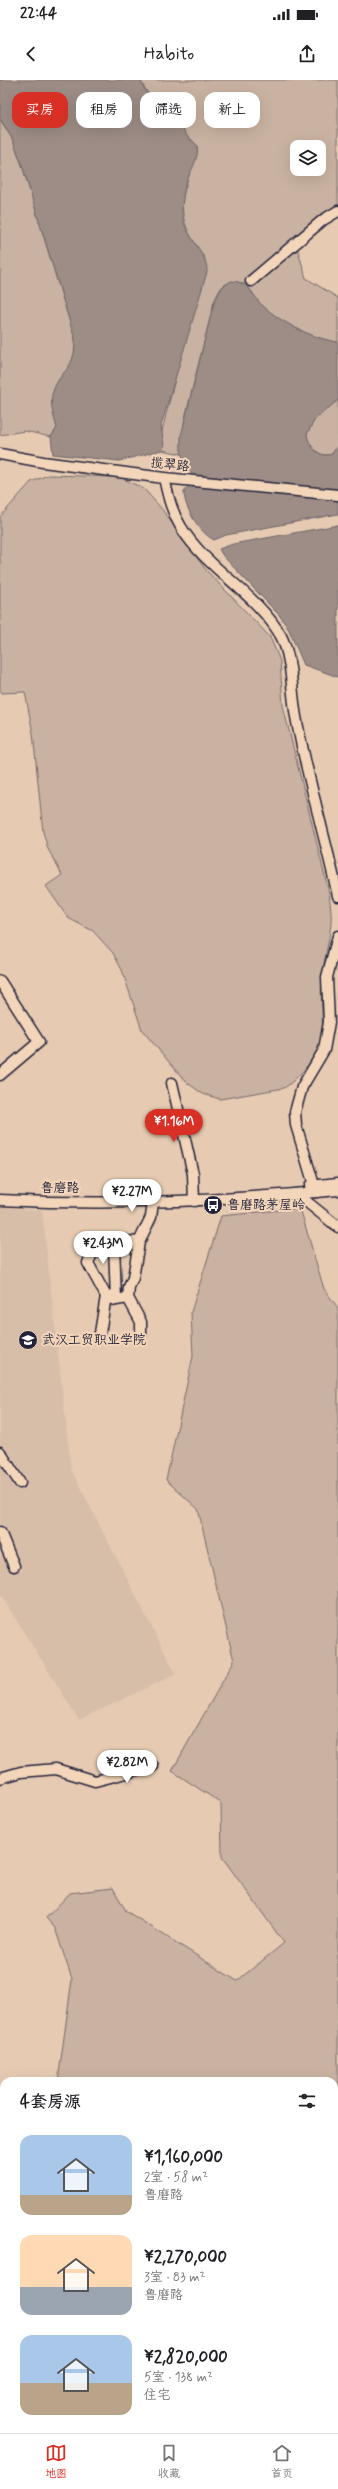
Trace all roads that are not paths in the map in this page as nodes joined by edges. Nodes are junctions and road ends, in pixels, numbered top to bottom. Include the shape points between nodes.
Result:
1 (338, 211) edge
2 (251, 282) dead end
3 (0, 454) edge
4 (164, 478) junction
5 (338, 494) edge
6 (338, 896) edge
7 (338, 936) edge
8 (0, 981) edge
9 (0, 1075) edge
10 (172, 1083) dead end
11 (338, 1183) edge
12 (315, 1189) junction
13 (338, 1190) edge
14 (297, 1194) junction
15 (263, 1196) junction
16 (0, 1200) edge
17 (194, 1201) junction
18 (152, 1202) junction
19 (338, 1227) edge
20 (140, 1242) junction
21 (114, 1244) junction
22 (106, 1296) junction
23 (128, 1298) junction
24 (116, 1300) junction
25 (100, 1333) dead end
26 (141, 1334) dead end
27 (0, 1452) edge
28 (20, 1483) dead end
29 (0, 1532) edge
30 (14, 1566) dead end
31 (153, 1766) dead end
32 (0, 1778) edge

1 - 2 street
3 - 4 street, 揽翠路
4 - 5 street, 揽翠路
4 - 6 street via 174,514 188,538 258,606 275,626 284,642 289,660 297,722
7 - 12 street via 327,972 329,1022 324,1050 302,1087 295,1112 296,1125
8 - 9 street via 39,1042
10 - 17 street via 192,1174
11 - 12 street, 鲁磨路
12 - 13 street, 鲁磨路
12 - 14 street, 鲁磨路
12 - 15 street, 鲁磨路
14 - 15 street, 鲁磨路
14 - 19 street
15 - 17 street, 鲁磨路
16 - 18 street, 鲁磨路
17 - 18 street, 鲁磨路
18 - 20 street via 151,1217
20 - 21 street via 124,1241
20 - 23 street
21 - 22 street via 98,1248 91,1254 88,1263
21 - 24 street
22 - 24 street
22 - 25 street
23 - 24 street
23 - 26 street via 140,1322
27 - 28 street
29 - 30 street
31 - 32 street via 95,1781 56,1769 21,1772

